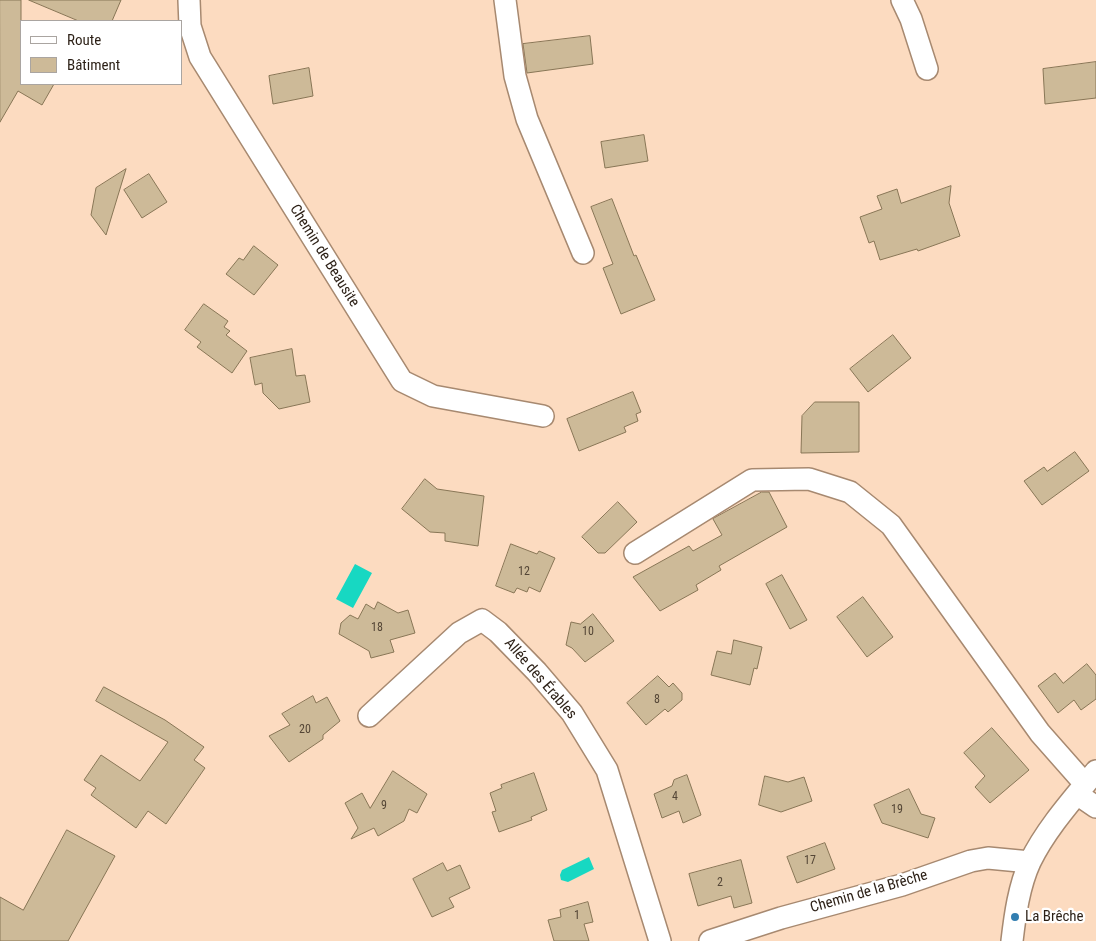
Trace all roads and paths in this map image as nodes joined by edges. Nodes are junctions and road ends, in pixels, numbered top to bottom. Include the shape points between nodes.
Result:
1 (189, 0) edge
2 (505, 0) edge
3 (902, 0) edge
4 (926, 69) dead end
5 (583, 253) dead end
6 (543, 416) dead end
7 (635, 553) dead end
8 (369, 716) dead end
9 (1086, 783) edge
10 (1096, 807) edge
11 (1030, 862) junction
12 (660, 941) edge
13 (710, 941) edge
14 (1012, 941) edge

1 - 6 street, Chemin de Beausite via 190,26 200,57 402,380 433,396
2 - 5 street via 515,76 527,119
3 - 4 street
7 - 9 street via 752,480 809,479 850,492 891,525 1040,733
8 - 12 street, Allée des Érables via 459,633 482,620 498,632 572,713 607,770
9 - 10 street
9 - 11 street
11 - 13 street, Chemin de la Brèche via 988,858 972,861
11 - 14 street via 1018,903

